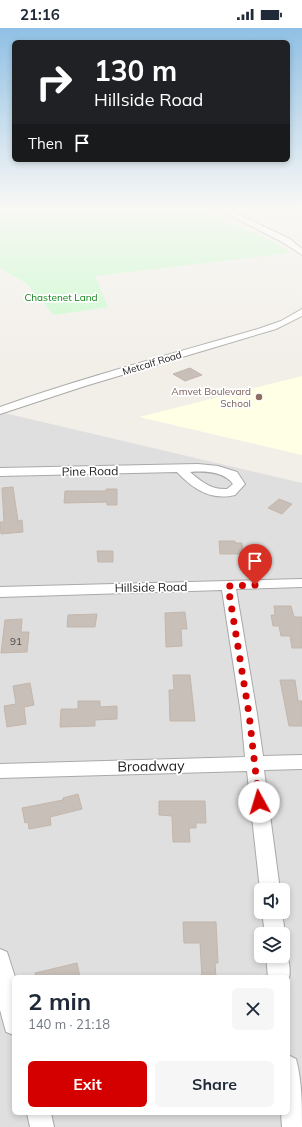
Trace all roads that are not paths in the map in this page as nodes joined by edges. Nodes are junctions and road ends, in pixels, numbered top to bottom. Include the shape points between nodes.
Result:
1 (302, 312) edge
2 (0, 411) edge
3 (180, 468) dead end
4 (0, 472) edge
5 (302, 584) edge
6 (228, 586) junction
7 (0, 592) edge
8 (302, 762) edge
9 (255, 763) junction
10 (0, 771) edge
11 (269, 883) edge
12 (0, 959) edge
13 (278, 963) edge
14 (279, 975) edge
15 (12, 1015) edge
16 (290, 1088) edge
17 (39, 1115) edge
18 (42, 1127) edge
19 (294, 1127) edge

1 - 2 street, Metcalf Road via 284,322 250,334
3 - 4 street, Pine Road
5 - 6 street, Hillside Road
6 - 7 street, Hillside Road
6 - 9 street
8 - 9 street, Broadway
9 - 10 street, Broadway
9 - 11 street
12 - 15 street
13 - 14 street
16 - 19 street
17 - 18 street

